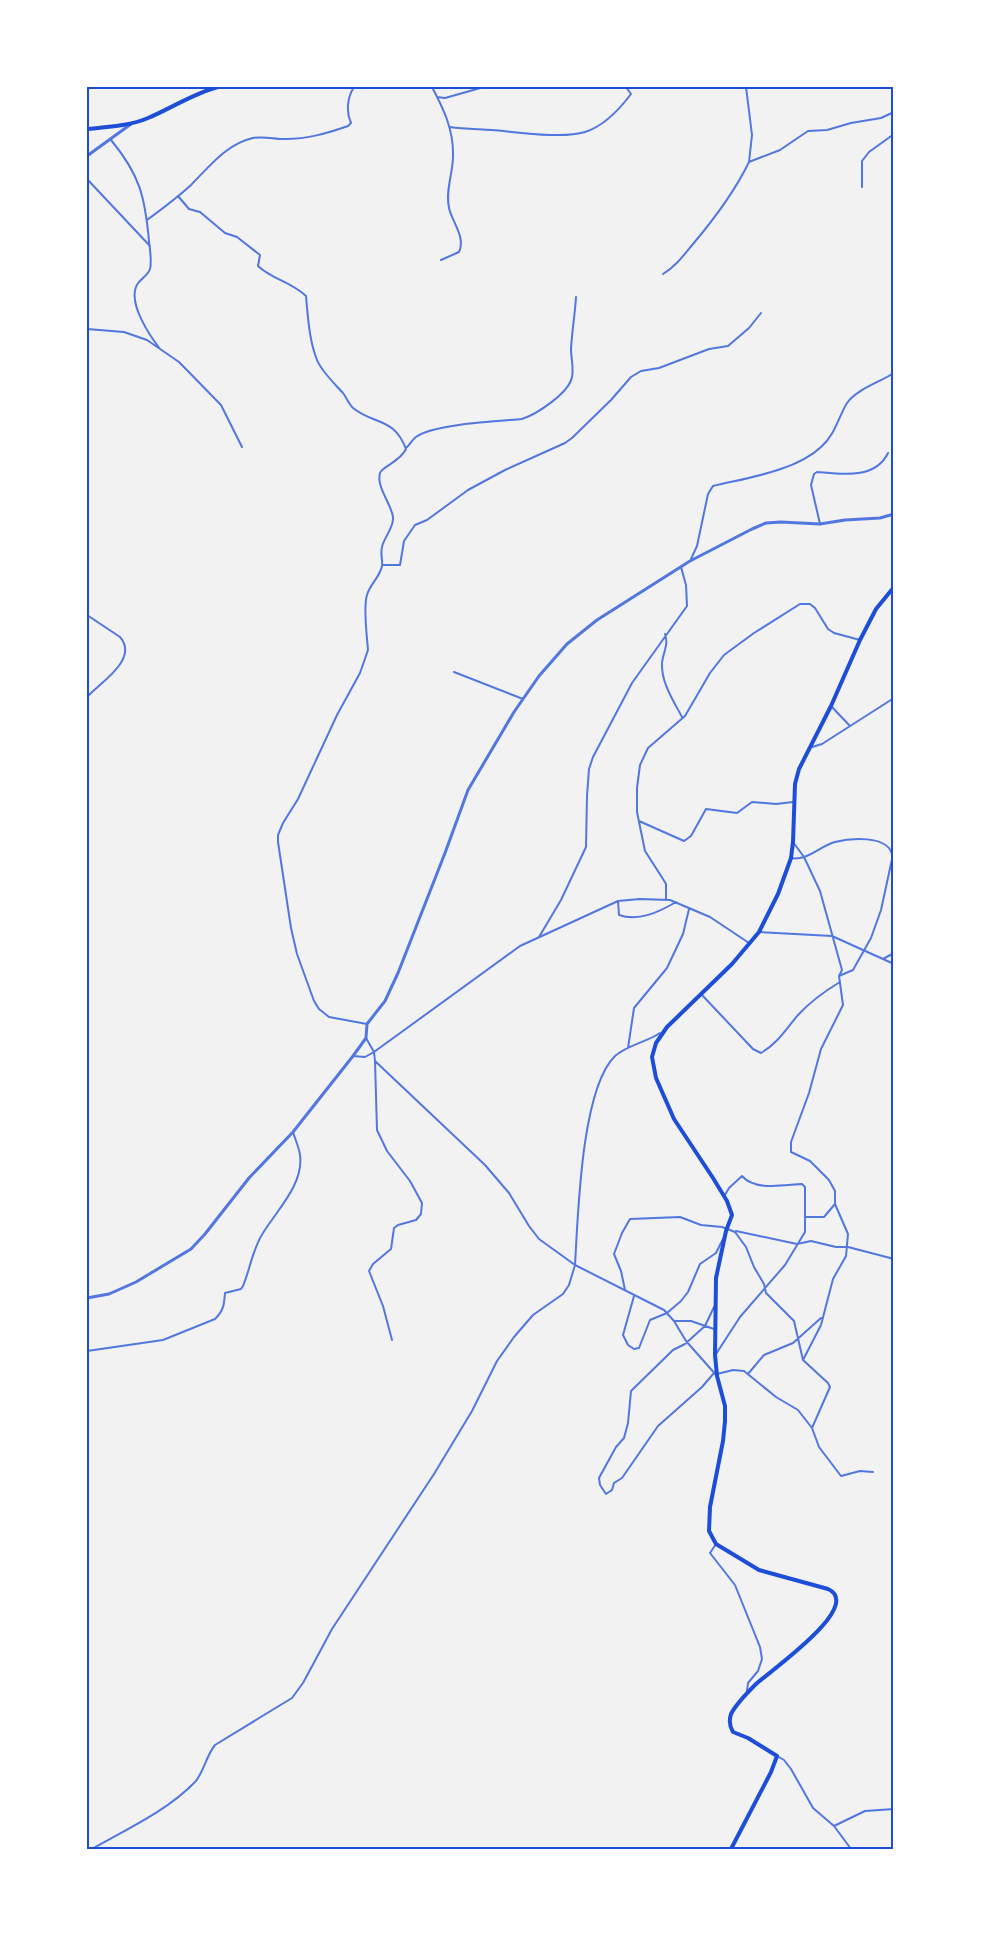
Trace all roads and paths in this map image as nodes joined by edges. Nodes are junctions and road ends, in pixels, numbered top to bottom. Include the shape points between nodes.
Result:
1 (218, 87) edge
2 (348, 87) edge
3 (355, 87) edge
4 (432, 87) edge
5 (484, 87) edge
6 (626, 87) edge
7 (746, 87) edge
8 (205, 89) edge
9 (437, 97) junction
10 (894, 112) edge
11 (135, 121) junction
12 (450, 127) junction
13 (87, 129) edge
14 (894, 134) edge
15 (111, 140) junction
16 (87, 156) edge
17 (749, 162) junction
18 (87, 179) edge
19 (862, 187) dead end
20 (178, 196) junction
21 (147, 220) junction
22 (150, 246) junction
23 (441, 260) dead end
24 (663, 274) dead end
25 (576, 297) dead end
26 (760, 313) dead end
27 (87, 329) edge
28 (160, 349) junction
29 (894, 373) edge
30 (242, 447) dead end
31 (406, 448) junction
32 (888, 453) dead end
33 (894, 514) edge
34 (820, 524) junction
35 (690, 561) junction
36 (382, 565) junction
37 (681, 567) junction
38 (894, 587) edge
39 (87, 615) edge
40 (665, 634) junction
41 (860, 640) junction
42 (454, 672) dead end
43 (87, 697) edge
44 (894, 698) edge
45 (523, 699) junction
46 (831, 706) junction
47 (682, 718) junction
48 (850, 726) junction
49 (812, 747) junction
50 (795, 801) junction
51 (639, 821) junction
52 (794, 842) junction
53 (893, 852) edge
54 (804, 857) junction
55 (791, 858) junction
56 (666, 899) junction
57 (618, 902) junction
58 (676, 902) junction
59 (690, 908) junction
60 (759, 932) junction
61 (832, 936) junction
62 (539, 937) junction
63 (749, 943) junction
64 (865, 950) junction
65 (894, 953) edge
66 (883, 959) junction
67 (894, 964) edge
68 (839, 976) junction
69 (840, 982) junction
70 (702, 995) junction
71 (368, 1024) junction
72 (667, 1027) junction
73 (366, 1038) junction
74 (628, 1048) junction
75 (374, 1052) junction
76 (352, 1056) junction
77 (375, 1061) junction
78 (293, 1132) junction
79 (724, 1198) junction
80 (834, 1204) junction
81 (805, 1217) junction
82 (727, 1230) junction
83 (797, 1244) junction
84 (848, 1246) junction
85 (894, 1259) edge
86 (575, 1265) junction
87 (764, 1289) junction
88 (625, 1290) junction
89 (634, 1296) junction
90 (87, 1298) edge
91 (715, 1299) junction
92 (667, 1313) junction
93 (823, 1316) junction
94 (674, 1321) junction
95 (705, 1326) junction
96 (715, 1329) junction
97 (798, 1339) junction
98 (392, 1340) dead end
99 (716, 1340) junction
100 (686, 1341) junction
101 (724, 1342) junction
102 (87, 1351) edge
103 (715, 1355) junction
104 (803, 1360) junction
105 (716, 1374) junction
106 (747, 1374) junction
107 (812, 1428) junction
108 (873, 1472) dead end
109 (716, 1544) junction
110 (747, 1694) junction
111 (777, 1756) junction
112 (894, 1809) edge
113 (834, 1826) junction
114 (92, 1849) edge
115 (731, 1849) edge
116 (851, 1849) edge

1 - 8 main road
2 - 3 main road
3 - 20 street via 348,103 348,126 305,138 251,138 220,154
4 - 9 street
5 - 9 street
6 - 12 street via 631,94 612,115 584,132 520,133
7 - 17 street via 752,135
8 - 11 main road
9 - 12 street
10 - 17 street via 827,130 808,131 780,150
11 - 13 main road
11 - 15 street
12 - 23 street via 454,154 449,208 462,241 459,252
14 - 19 street via 862,160
15 - 16 street
15 - 21 street via 137,178
17 - 24 street via 712,222 675,267
18 - 22 street
20 - 21 street
20 - 31 street via 189,209 200,212 225,233 252,247 260,255 258,266 263,271 295,286 306,296 317,360 351,406 386,423 402,438
21 - 22 street
22 - 28 street via 150,270 136,285 134,295 148,332
25 - 31 street via 572,378 554,399 522,419 459,424 422,433
26 - 36 street via 728,346 631,377 572,438 468,490 415,525 404,541 400,565
27 - 28 street via 124,332
28 - 30 street via 179,362 221,405
29 - 35 street via 848,402 834,433 820,448 775,470 713,486
31 - 36 street via 403,456 380,473 393,517 382,547
32 - 34 street via 880,465 868,470 844,475 814,474 811,485
33 - 34 street
34 - 35 street via 766,524
35 - 37 street
36 - 71 street via 366,597 367,658 278,835 291,928 314,1001 329,1017
37 - 40 street via 687,606
37 - 45 street via 584,629 539,676
38 - 41 main road via 876,609
39 - 43 street via 120,637 126,658
40 - 47 street via 663,674
40 - 62 street via 632,683 593,757 589,769 586,847
41 - 46 main road
41 - 47 street via 834,633 815,608 800,604 724,655
42 - 45 street
44 - 48 street
45 - 71 street via 468,790 398,973
46 - 48 street
46 - 49 main road
47 - 51 street via 644,753 637,788
48 - 49 street
49 - 50 main road via 798,771
50 - 51 street via 752,802 737,813 706,809 684,841
50 - 52 main road
51 - 56 street via 645,851 666,884
52 - 54 street
52 - 55 main road
53 - 54 street via 879,842 854,839 832,843
53 - 64 street via 881,910
54 - 55 street
54 - 61 street via 824,902
55 - 60 main road
56 - 57 street
56 - 58 street
57 - 58 street via 619,915 627,917 647,915
57 - 62 street
58 - 59 street
59 - 63 street
59 - 74 street via 668,968 634,1008
60 - 61 street
60 - 63 main road
61 - 64 street
61 - 68 street via 842,970
62 - 75 street via 520,946
63 - 70 main road
64 - 66 street
64 - 68 street via 853,970
65 - 66 street
66 - 67 street
68 - 69 street
69 - 70 street via 813,1001 761,1053
69 - 80 street via 843,1005 821,1049 791,1142 791,1152 810,1161 829,1180 835,1191
70 - 72 main road
71 - 73 street
72 - 74 street via 659,1035
72 - 79 main road via 652,1057 656,1077 674,1119
73 - 75 street
73 - 76 street
74 - 86 street via 607,1065 598,1084 587,1130
75 - 76 street
75 - 77 street
76 - 78 street
77 - 86 street via 485,1165 539,1239
77 - 98 street via 376,1130 422,1203 416,1220 394,1228 391,1249 369,1271
78 - 90 street via 244,1183 191,1249 136,1282 109,1294
78 - 102 street via 300,1155 299,1172 262,1234 243,1286 225,1293 220,1315 163,1340
79 - 81 street via 742,1176 758,1186 802,1184
79 - 82 main road via 732,1215
80 - 81 street via 824,1217
80 - 84 street via 849,1234
81 - 83 street via 805,1232
82 - 83 street
82 - 87 street via 735,1232 746,1247
82 - 88 street via 680,1217 630,1219 614,1254
82 - 91 main road
82 - 92 street via 716,1253 700,1264 686,1295
83 - 84 street via 811,1241
83 - 87 street
84 - 85 street
84 - 93 street via 833,1279
86 - 88 street
86 - 114 street via 563,1294 533,1315 497,1361 434,1474 349,1602 292,1698 215,1745 196,1780 167,1806
87 - 97 street via 794,1321
87 - 101 street via 742,1313
88 - 89 street
89 - 92 street
89 - 92 street via 623,1335 634,1349 639,1348 650,1320
91 - 95 street
91 - 96 main road
92 - 94 street
93 - 97 street
93 - 104 street
94 - 95 street
94 - 100 street
95 - 96 street
95 - 100 street
96 - 99 main road
97 - 104 street
97 - 106 street via 766,1354
99 - 101 street
99 - 103 main road
100 - 105 street
100 - 105 street via 631,1391 624,1438 599,1478 606,1494 658,1426
101 - 103 street
103 - 105 main road
104 - 107 street via 830,1387
105 - 106 street via 733,1370
105 - 109 main road via 725,1406 723,1441 710,1507 710,1531
106 - 107 street via 798,1410
107 - 108 street via 819,1447 841,1476
109 - 110 street via 710,1552 735,1585 760,1647 762,1659 748,1683
109 - 110 main road via 759,1570 828,1588 837,1597 816,1634
110 - 111 main road via 731,1714 730,1726 733,1732
111 - 113 street via 784,1760 818,1814
111 - 115 main road
112 - 113 street via 865,1811
113 - 116 street

